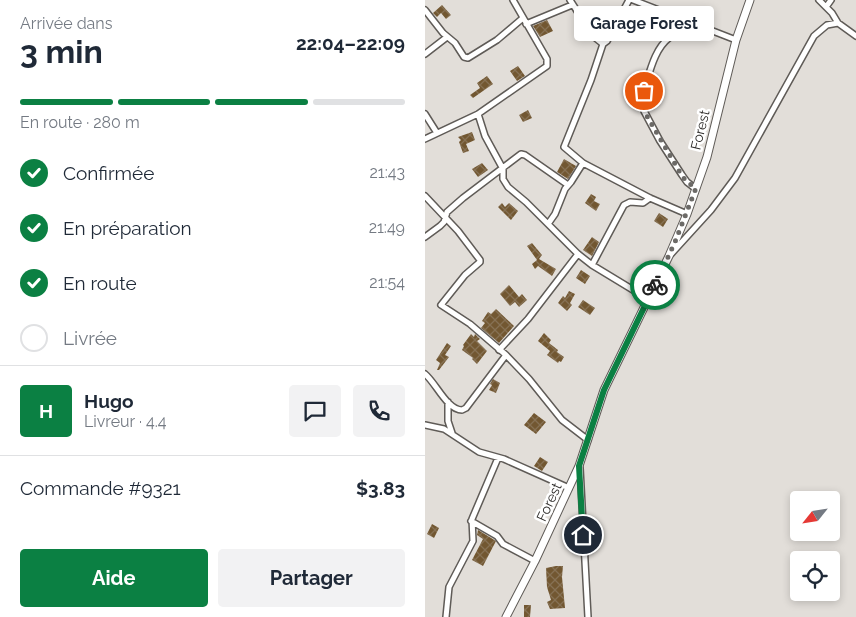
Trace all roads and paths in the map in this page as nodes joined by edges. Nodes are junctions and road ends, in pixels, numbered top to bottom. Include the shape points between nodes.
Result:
1 (513, 0) edge
2 (629, 0) edge
3 (633, 0) edge
4 (750, 0) edge
5 (819, 0) edge
6 (831, 0) edge
7 (571, 2) edge
8 (826, 7) junction
9 (425, 10) edge
10 (523, 18) junction
11 (838, 23) junction
12 (526, 24) junction
13 (693, 24) junction
14 (856, 36) edge
15 (447, 37) junction
16 (736, 40) junction
17 (603, 44) junction
18 (425, 54) edge
19 (425, 114) edge
20 (478, 114) junction
21 (437, 133) junction
22 (425, 139) edge
23 (583, 163) junction
24 (503, 169) junction
25 (568, 185) junction
26 (696, 188) junction
27 (425, 196) edge
28 (650, 198) junction
29 (687, 214) junction
30 (445, 217) junction
31 (548, 224) junction
32 (425, 238) edge
33 (578, 254) junction
34 (669, 256) junction
35 (592, 264) junction
36 (648, 299) junction
37 (499, 350) junction
38 (506, 355) junction
39 (425, 374) edge
40 (448, 401) junction
41 (425, 425) edge
42 (452, 433) junction
43 (588, 440) junction
44 (498, 458) junction
45 (579, 466) junction
46 (569, 488) junction
47 (471, 521) junction
48 (535, 561) junction
49 (446, 617) edge
50 (506, 617) edge
51 (588, 617) edge

1 - 10 street
2 - 17 street
3 - 13 street
4 - 16 street, Forest
5 - 8 street
6 - 8 street
7 - 12 street
7 - 17 street via 593,36
8 - 11 street
9 - 15 street
10 - 12 street
10 - 15 street via 497,40 467,58
11 - 14 street
11 - 34 street via 827,26 814,36 731,185
12 - 20 street via 549,64
13 - 16 street
13 - 26 street via 662,45 642,100 644,111 671,160 687,182
15 - 18 street
16 - 26 street, Forest via 707,157
17 - 23 street via 564,146
19 - 21 street
20 - 21 street
20 - 24 street via 485,136
21 - 22 street
23 - 25 street
23 - 28 street
24 - 25 street via 523,154
24 - 30 street via 463,198
24 - 31 street via 507,185
25 - 31 street
26 - 29 street, Forest
27 - 30 street
28 - 29 street
28 - 35 street via 643,203 630,202 624,206
29 - 34 street, Forest
30 - 32 street via 444,222
30 - 37 street via 480,261 441,305 470,324
31 - 33 street
33 - 35 street
33 - 37 street
34 - 36 street, Forest
35 - 36 street
36 - 43 street, Forest via 604,390
37 - 38 street
38 - 40 street via 464,410 455,409
38 - 43 street via 562,420
39 - 40 street
40 - 42 street
41 - 42 street
42 - 44 street via 471,448
43 - 45 street, Forest
44 - 46 street
44 - 47 street
45 - 46 street, Forest
45 - 51 street
46 - 48 street, Forest
47 - 48 street via 497,536 503,544
47 - 49 street via 473,541 449,587
48 - 50 street, Forest

